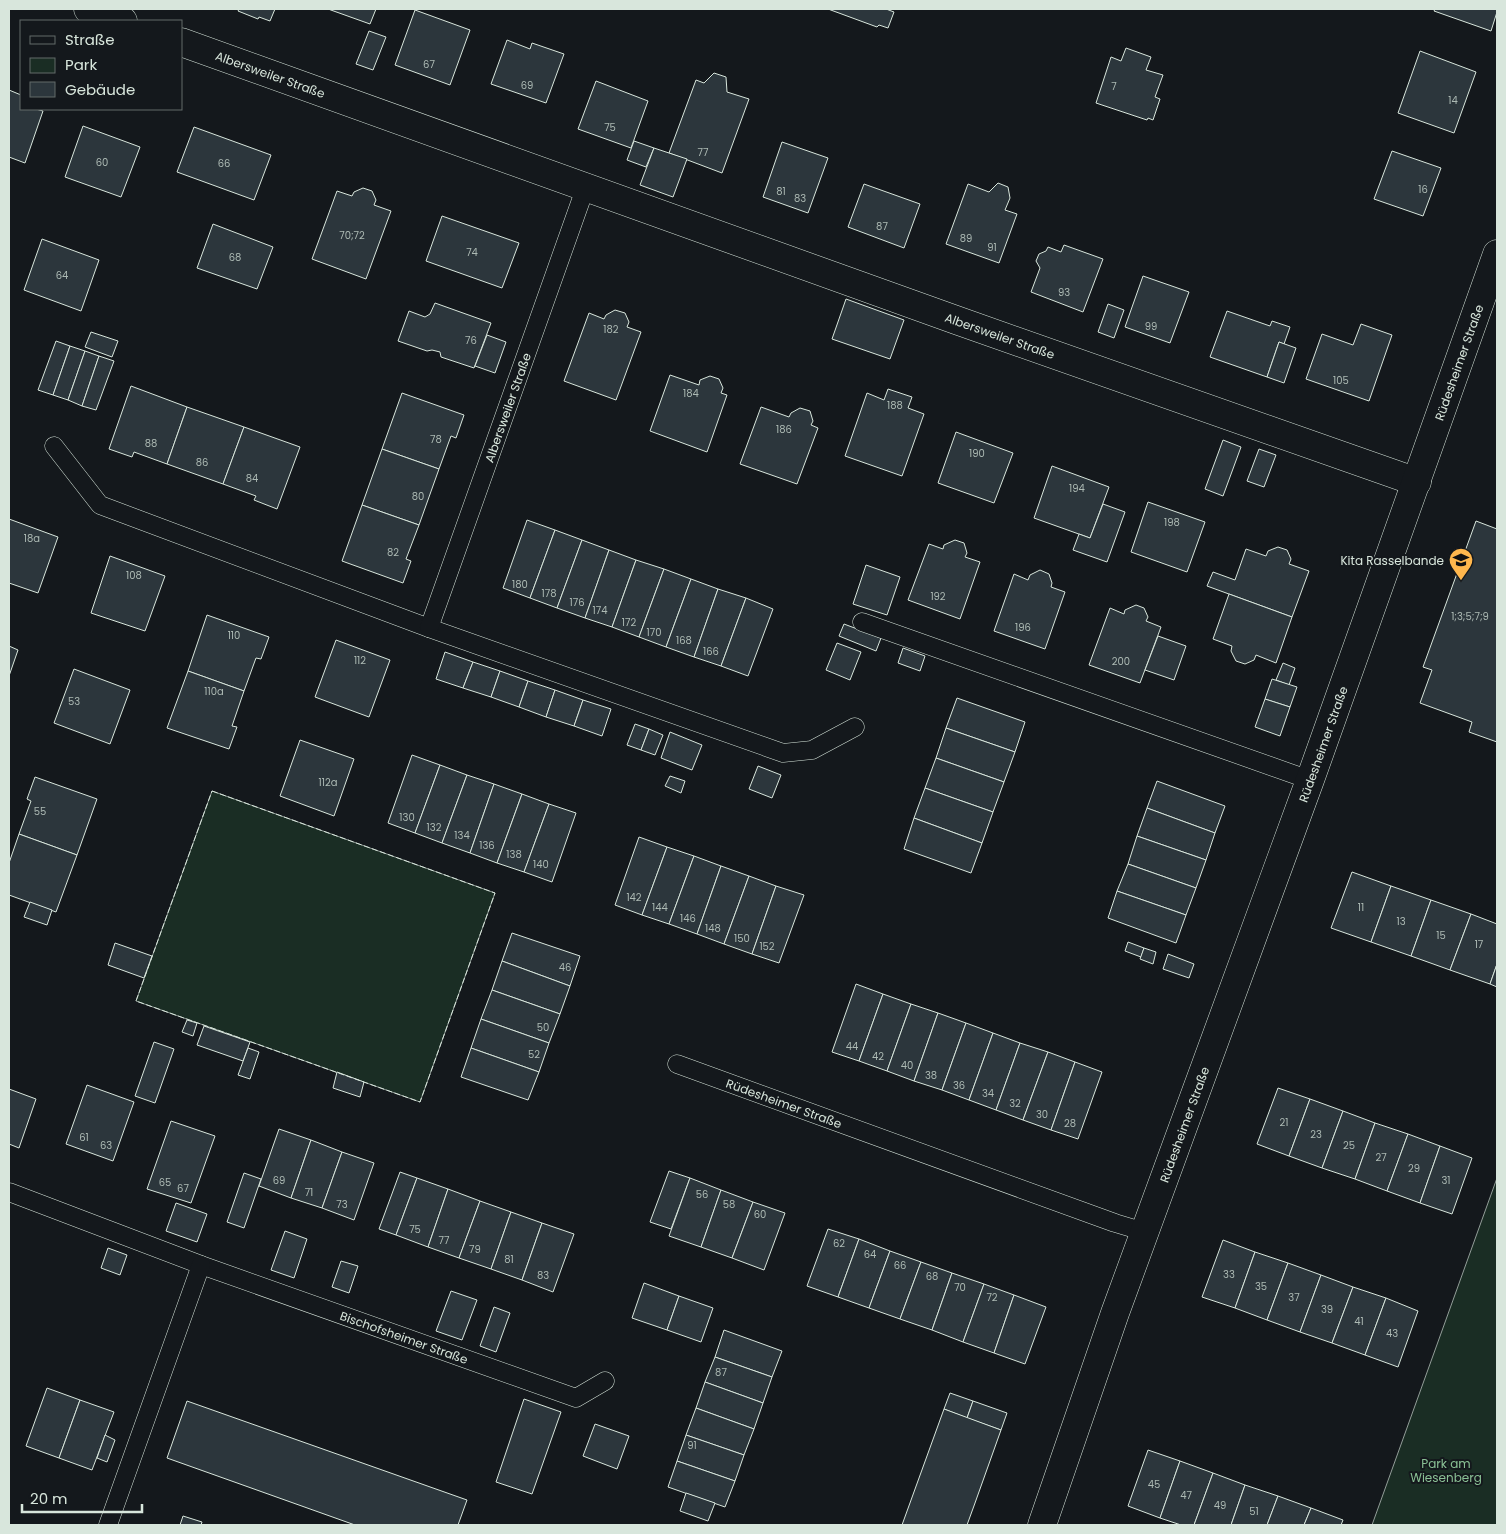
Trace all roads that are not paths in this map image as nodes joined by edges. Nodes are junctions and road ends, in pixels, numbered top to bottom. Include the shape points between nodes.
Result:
1 (88, 9) edge
2 (120, 20) edge
3 (182, 42) edge
4 (586, 186) junction
5 (1497, 254) edge
6 (54, 446) dead end
7 (1417, 482) junction
8 (862, 622) dead end
9 (429, 628) junction
10 (855, 727) dead end
11 (1310, 780) junction
12 (678, 1064) dead end
13 (9, 1192) edge
14 (1145, 1232) junction
15 (201, 1265) junction
16 (605, 1382) dead end
17 (108, 1525) edge
18 (1042, 1525) edge

1 - 2 street
3 - 4 street, Albersweiler Straße
4 - 7 street, Albersweiler Straße via 965,324
4 - 9 lane, Albersweiler Straße
5 - 7 street, Rüdesheimer Straße
6 - 9 lane via 100,505
7 - 11 street, Rüdesheimer Straße
8 - 11 lane
9 - 10 lane via 783,753 812,750
11 - 14 street, Rüdesheimer Straße
12 - 14 lane, Rüdesheimer Straße
13 - 15 lane, Bischofsheimer Straße
14 - 18 street, Rüdesheimer Straße
15 - 16 lane, Bischofsheimer Straße via 576,1398
15 - 17 lane

